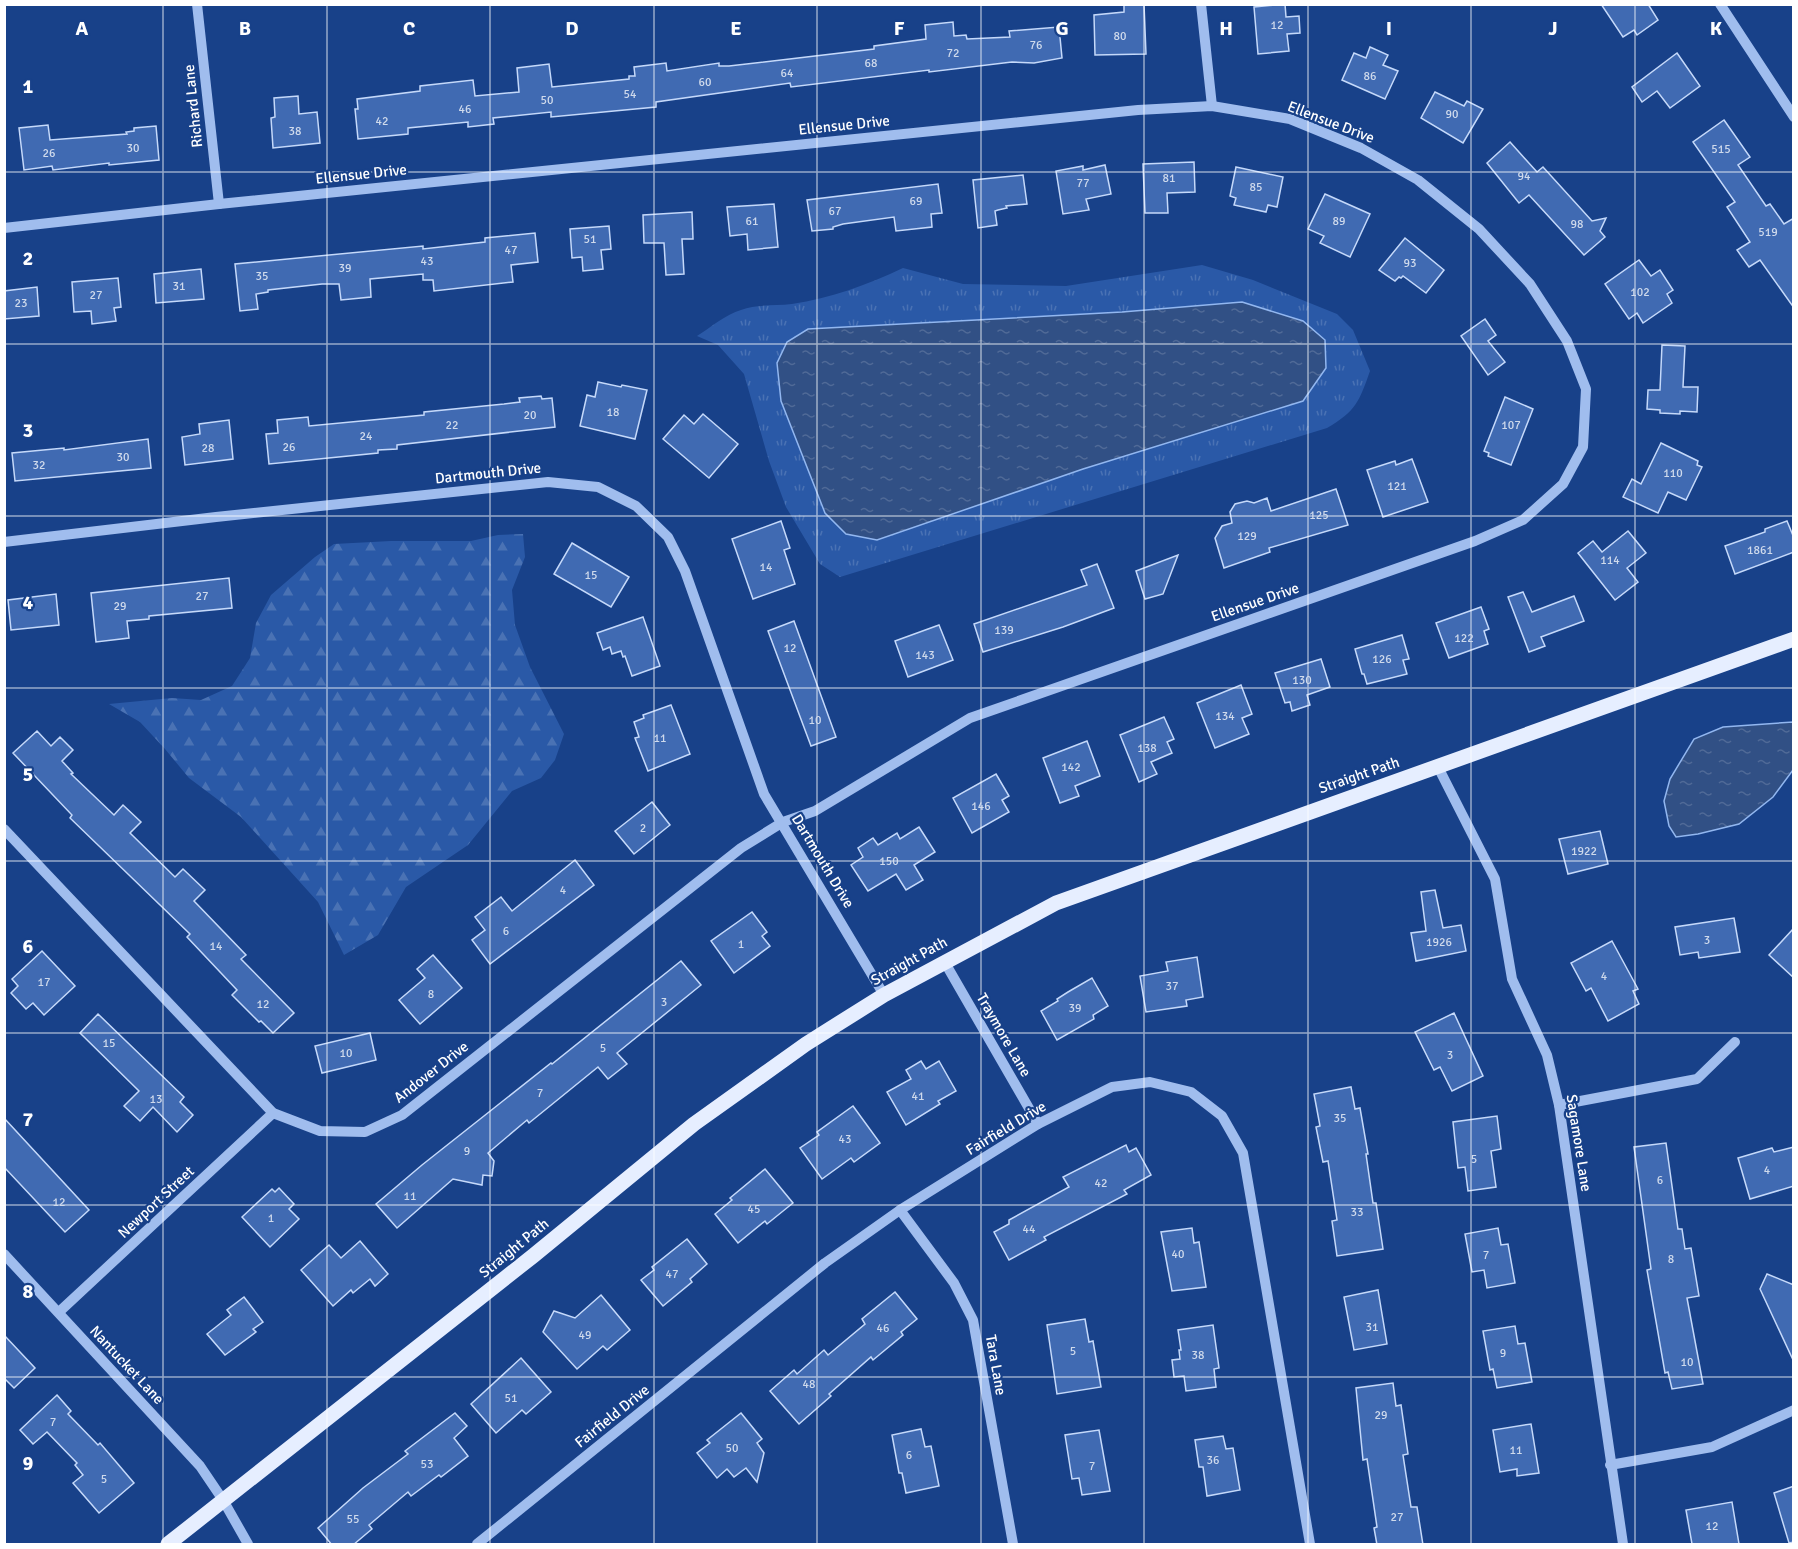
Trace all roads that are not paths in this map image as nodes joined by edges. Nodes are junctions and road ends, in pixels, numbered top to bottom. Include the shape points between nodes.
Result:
1 (197, 4) edge
2 (1201, 4) edge
3 (1720, 4) edge
4 (1212, 106) junction
5 (1794, 117) edge
6 (219, 204) junction
7 (4, 228) edge
8 (4, 542) edge
9 (1794, 639) edge
10 (1438, 766) junction
11 (783, 822) junction
12 (4, 829) edge
13 (944, 961) junction
14 (884, 995) junction
15 (1735, 1042) dead end
16 (1559, 1105) junction
17 (273, 1113) junction
18 (1038, 1124) junction
19 (900, 1210) junction
20 (4, 1254) edge
21 (59, 1312) junction
22 (1794, 1410) edge
23 (1610, 1465) junction
24 (223, 1500) junction
25 (168, 1545) edge
26 (248, 1545) edge
27 (477, 1545) edge
28 (1013, 1545) edge
29 (1310, 1545) edge
30 (1623, 1545) edge

1 - 6 street, Richard Lane
2 - 4 street
3 - 5 street
4 - 6 street, Ellensue Drive via 1138,110
4 - 11 street, Ellensue Drive via 1290,119 1361,148 1418,180 1479,229 1530,284 1567,341 1586,389 1583,447 1563,484 1523,520 1475,541 969,718 815,811
6 - 7 street, Ellensue Drive
8 - 11 street, Dartmouth Drive via 548,482 598,487 636,506 668,537 685,571 764,794
9 - 10 main road, Straight Path
10 - 13 main road, Straight Path via 1056,903
10 - 16 street, Sagamore Lane via 1495,879 1512,979 1547,1055
11 - 14 street, Dartmouth Drive
11 - 17 street, Andover Drive via 741,848 402,1114 365,1132 320,1131
12 - 17 street, Andover Drive
13 - 14 main road, Straight Path
13 - 18 street, Traymore Lane
14 - 24 main road, Straight Path via 806,1044 694,1125
15 - 16 street via 1697,1079
16 - 23 street, Sagamore Lane
17 - 21 street, Newport Street
18 - 19 street, Fairfield Drive
18 - 29 street, Fairfield Drive via 1112,1087 1150,1082 1191,1092 1222,1116 1243,1153
19 - 27 street, Fairfield Drive via 825,1263
19 - 28 street, Tara Lane via 954,1283 973,1320
20 - 21 street, Nantucket Lane
21 - 24 street, Nantucket Lane via 200,1466
22 - 23 street via 1712,1447
23 - 30 street, Sagamore Lane
24 - 25 main road, Straight Path
24 - 26 street

